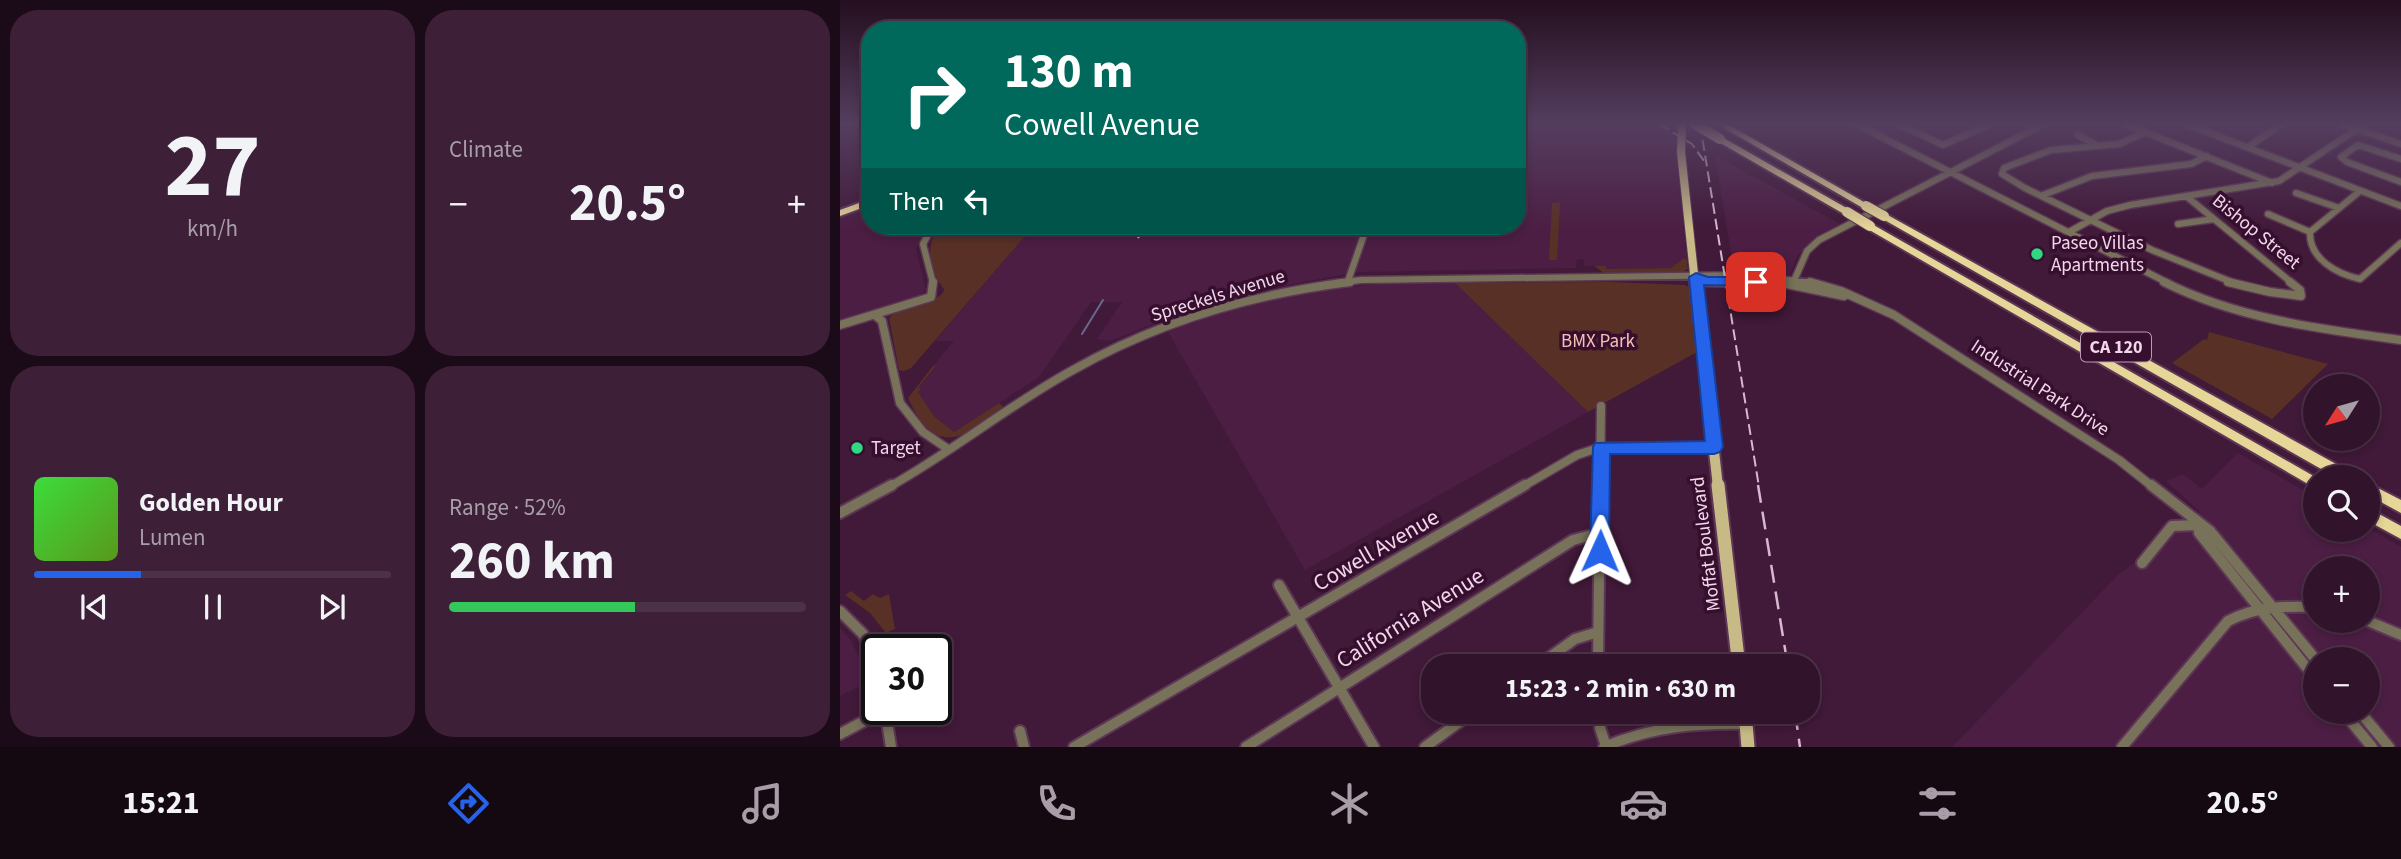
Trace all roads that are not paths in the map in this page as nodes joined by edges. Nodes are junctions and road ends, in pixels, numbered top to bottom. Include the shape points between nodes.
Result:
1 (1682, 159) edge
2 (1755, 159) edge
3 (1783, 159) edge
4 (1924, 159) edge
5 (1979, 159) edge
6 (2028, 159) edge
7 (2201, 159) edge
8 (2214, 159) edge
9 (2278, 159) edge
10 (2311, 159) edge
11 (2343, 159) edge
12 (2299, 167) junction
13 (1952, 173) junction
14 (2401, 182) edge
15 (2272, 183) junction
16 (2360, 191) junction
17 (2296, 193) dead end
18 (2043, 195) junction
19 (2186, 195) junction
20 (861, 200) edge
21 (861, 204) edge
22 (2401, 206) edge
23 (841, 208) edge
24 (2339, 208) junction
25 (2268, 214) dead end
26 (2092, 219) junction
27 (2214, 219) junction
28 (2178, 224) dead end
29 (2069, 232) junction
30 (2311, 232) junction
31 (928, 235) edge
32 (1364, 235) edge
33 (2401, 243) edge
34 (1696, 277) junction
35 (1348, 281) junction
36 (1793, 281) junction
37 (876, 316) junction
38 (840, 325) edge
39 (2401, 340) edge
40 (1601, 406) dead end
41 (1601, 447) junction
42 (1714, 447) junction
43 (948, 449) junction
44 (2326, 465) edge
45 (2303, 476) edge
46 (2380, 495) edge
47 (2401, 507) edge
48 (840, 513) edge
49 (2380, 521) edge
50 (2198, 524) junction
51 (1600, 533) junction
52 (2401, 533) edge
53 (2142, 563) dead end
54 (1279, 585) dead end
55 (2265, 607) junction
56 (2303, 607) edge
57 (840, 611) edge
58 (1298, 617) junction
59 (2380, 626) edge
60 (1598, 632) junction
61 (864, 634) edge
62 (2401, 635) edge
63 (2303, 647) edge
64 (1554, 654) edge
65 (1598, 654) edge
66 (1738, 654) edge
67 (2303, 661) edge
68 (1340, 688) junction
69 (861, 723) edge
70 (1457, 724) edge
71 (1600, 724) edge
72 (1693, 724) edge
73 (1746, 724) edge
74 (2353, 724) edge
75 (2370, 724) edge
76 (887, 725) edge
77 (1020, 731) dead end
78 (840, 734) edge
79 (1605, 746) edge
80 (891, 747) edge
81 (1024, 747) edge
82 (1074, 747) edge
83 (1247, 747) edge
84 (1374, 747) edge
85 (1425, 747) edge
86 (1748, 747) edge
87 (2122, 747) edge
88 (2372, 747) edge
89 (2389, 747) edge

1 - 34 main road, Moffat Boulevard
2 - 45 highway, CA 120, bridge
3 - 44 highway, CA 120, bridge
4 - 13 street
5 - 13 street
6 - 18 street via 2004,168 2002,174
7 - 18 street via 2092,176
8 - 15 street
9 - 12 street
10 - 12 street
11 - 14 street
12 - 15 street
12 - 16 street
13 - 29 street
13 - 36 street via 1819,240 1807,251
15 - 19 street
16 - 22 street
16 - 24 street
17 - 24 street
18 - 26 street
19 - 26 street via 2130,205
19 - 27 street, Bishop Street
20 - 23 highway
21 - 23 highway
24 - 30 street
25 - 30 street
26 - 27 street, Bishop Street via 2263,292 2301,296 2300,289
26 - 29 street
27 - 28 street
29 - 39 street via 2171,285 2237,310 2302,327
30 - 33 street via 2309,241 2322,260 2360,279
31 - 37 street via 923,244 933,294
32 - 35 street
34 - 35 street, Spreckels Avenue
34 - 36 street, Industrial Park Drive via 1706,282
34 - 42 main road, Moffat Boulevard
35 - 43 street, Spreckels Avenue via 1229,305 1136,338 1041,388
36 - 50 street, Industrial Park Drive via 1894,315 2098,446 2150,482
37 - 38 street
37 - 43 street via 882,321 900,403 923,432
40 - 41 street
41 - 42 street, Cowell Avenue
41 - 51 street
41 - 58 street, Cowell Avenue via 1577,455
42 - 66 main road, Moffat Boulevard
43 - 48 street, Spreckels Avenue
46 - 47 highway
49 - 52 highway
50 - 53 street via 2172,526
50 - 55 street, Industrial Park Drive via 2199,533
51 - 60 street
51 - 68 street, California Avenue via 1573,540
54 - 58 street
55 - 56 street
55 - 63 street, Industrial Park Drive
55 - 67 street, Industrial Park Drive
55 - 87 street via 2237,616 2224,626
57 - 61 street
58 - 68 street
58 - 82 street, Cowell Avenue
59 - 62 street
60 - 64 street via 1575,639
60 - 65 street
68 - 83 street, California Avenue
68 - 84 street
69 - 78 street
70 - 85 street
71 - 79 street
72 - 79 street via 1650,731
73 - 86 main road
74 - 88 street
75 - 89 street
76 - 80 street
77 - 81 street

